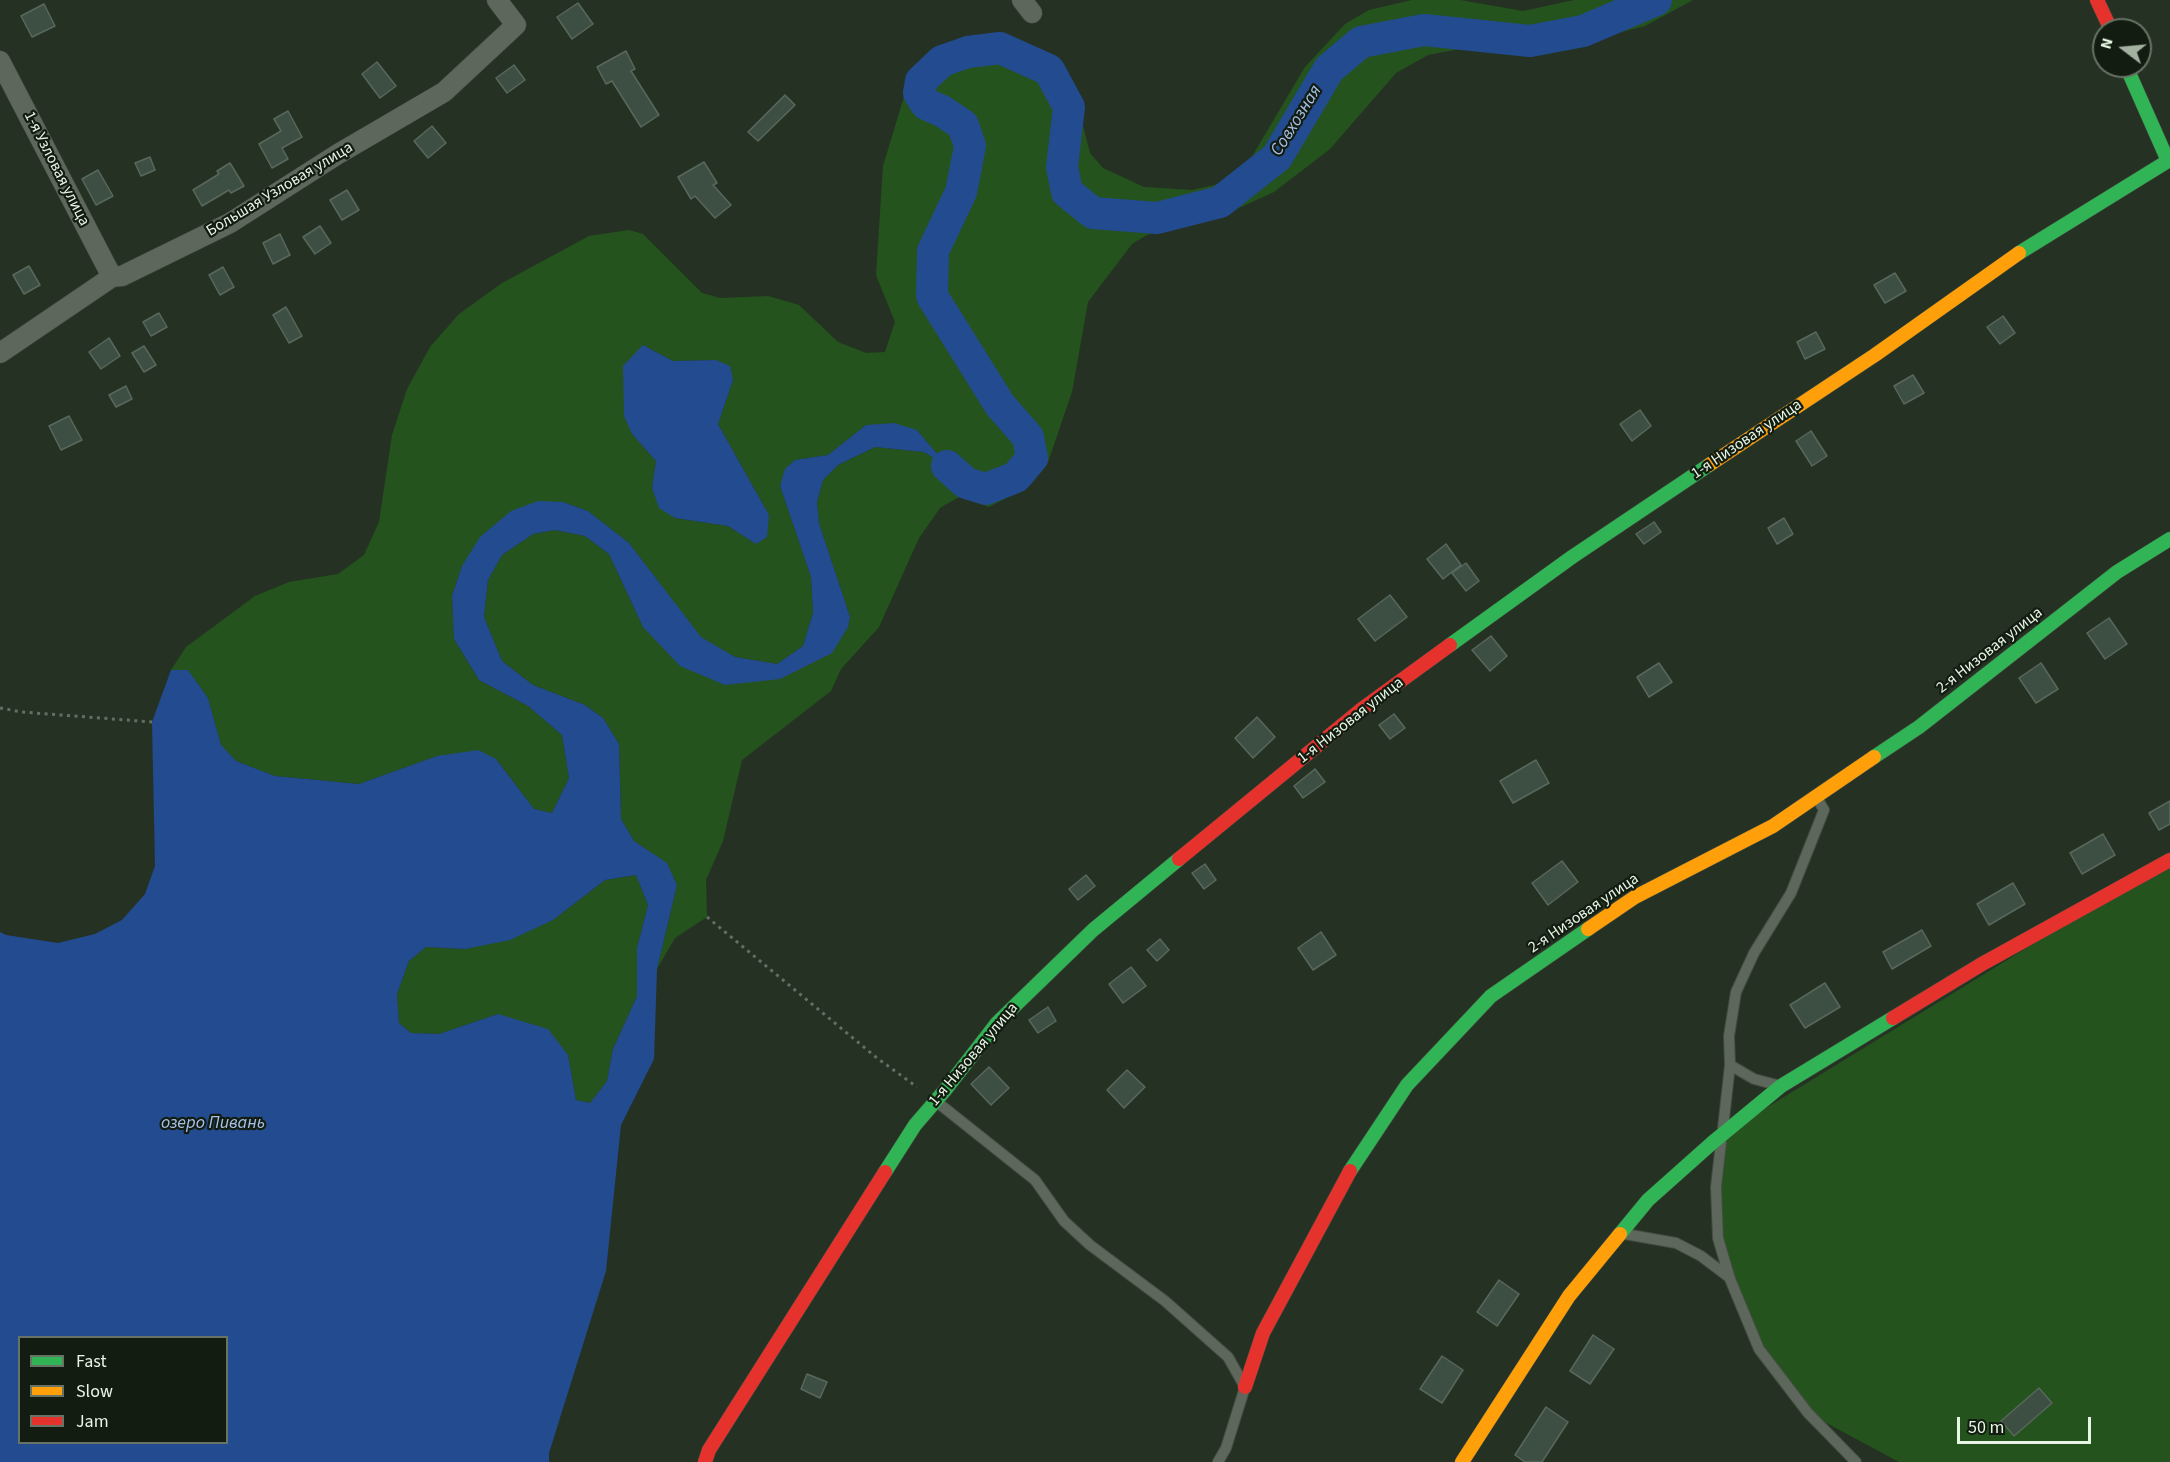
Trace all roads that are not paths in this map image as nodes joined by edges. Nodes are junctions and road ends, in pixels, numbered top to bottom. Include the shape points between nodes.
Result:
1 (496, 0) edge
2 (2097, 0) edge
3 (2105, 18) edge
4 (0, 61) edge
5 (2131, 78) edge
6 (2169, 161) edge
7 (112, 277) junction
8 (0, 353) edge
9 (2170, 539) edge
10 (1816, 797) junction
11 (2170, 860) edge
12 (1730, 1065) junction
13 (1780, 1086) junction
14 (936, 1101) junction
15 (1722, 1135) junction
16 (1620, 1233) junction
17 (1730, 1278) junction
18 (1245, 1388) junction
19 (705, 1462) edge
20 (1218, 1462) edge
21 (1462, 1462) edge
22 (1856, 1462) edge

1 - 7 street, Большая Узловая улица via 516,25 444,92 230,223 122,276
2 - 3 street
4 - 7 street, 1-я Узловая улица
5 - 6 street
6 - 14 street, 1-я Низовая улица via 2016,255 1875,355 1572,557 1362,709 1093,930 997,1023
7 - 8 street, Большая Узловая улица
9 - 10 street, 2-я Низовая улица via 2117,572 1919,728
10 - 12 lane via 1824,810 1791,893 1754,953 1736,992 1729,1036
10 - 18 street, 2-я Низовая улица via 1773,826 1635,897 1491,996 1407,1085 1353,1164 1263,1333
11 - 13 street via 1982,964
12 - 13 lane via 1754,1079
12 - 15 lane
13 - 15 street
14 - 18 lane via 1035,1180 1064,1221 1090,1245 1165,1301 1228,1357
14 - 19 street, 1-я Низовая улица via 915,1125 836,1247
15 - 16 street via 1647,1200
15 - 17 lane via 1716,1187 1718,1238
16 - 17 lane via 1676,1243
16 - 21 street via 1569,1296
17 - 22 lane via 1759,1348 1808,1413
18 - 20 lane

